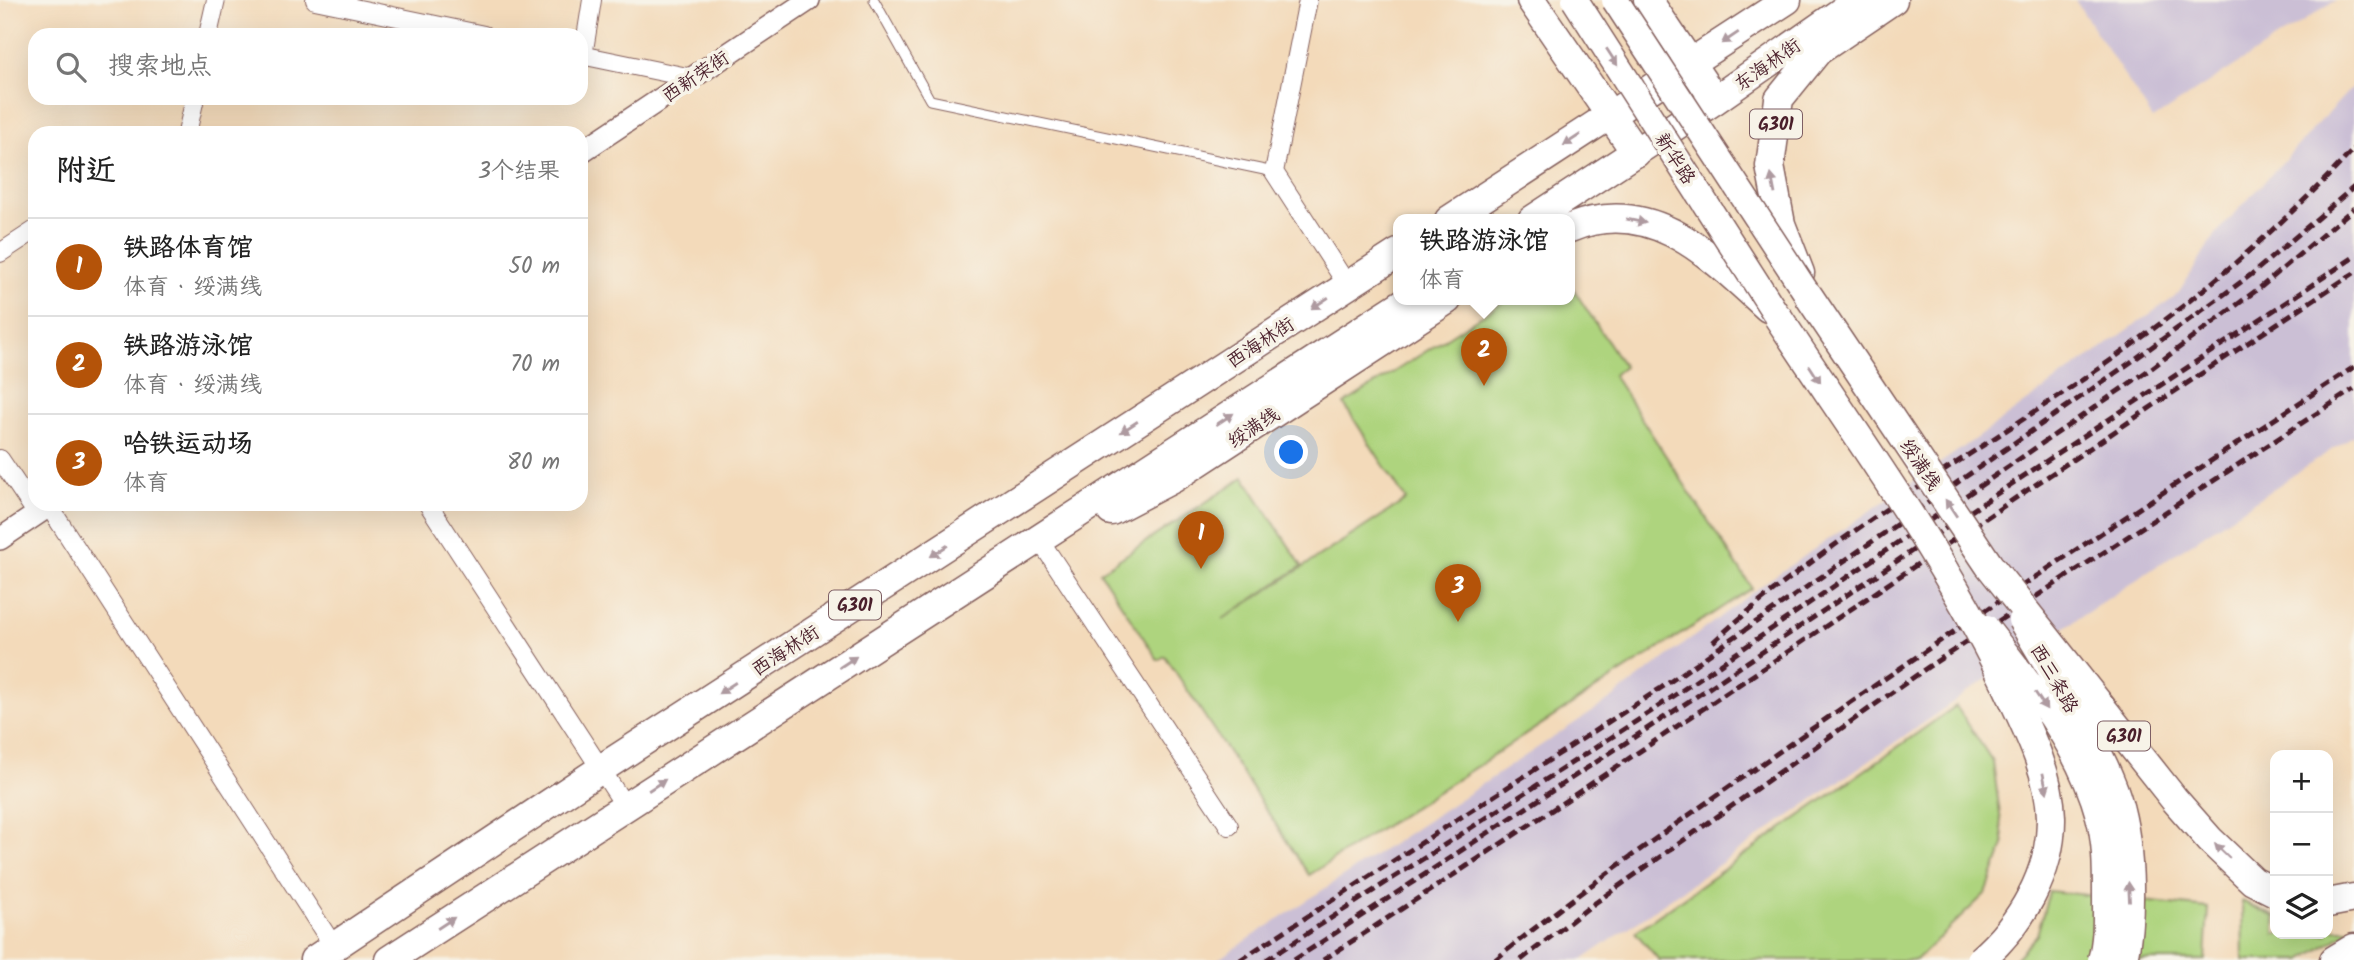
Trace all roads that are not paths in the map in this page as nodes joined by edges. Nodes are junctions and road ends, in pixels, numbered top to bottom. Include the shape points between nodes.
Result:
1 (216, 0) edge
2 (315, 0) edge
3 (592, 0) edge
4 (809, 0) edge
5 (874, 0) edge
6 (1308, 0) edge
7 (1531, 0) edge
8 (1575, 0) edge
9 (1615, 0) edge
10 (1648, 0) edge
11 (1787, 0) edge
12 (1858, 0) edge
13 (1893, 0) edge
14 (210, 28) edge
15 (450, 28) edge
16 (587, 28) edge
17 (588, 56) edge
18 (1690, 64) junction
19 (692, 78) junction
20 (1715, 100) junction
21 (193, 105) edge
22 (1610, 116) junction
23 (189, 126) edge
24 (588, 147) edge
25 (1636, 153) junction
26 (1274, 172) junction
27 (1459, 214) edge
28 (1541, 214) edge
29 (1575, 226) edge
30 (28, 235) edge
31 (0, 253) edge
32 (1393, 256) edge
33 (1348, 286) junction
34 (1808, 295) junction
35 (1400, 305) edge
36 (1439, 305) edge
37 (1777, 317) junction
38 (0, 459) edge
39 (28, 489) edge
40 (42, 511) edge
41 (48, 511) edge
42 (433, 511) edge
43 (1044, 536) junction
44 (0, 539) edge
45 (1989, 565) junction
46 (1956, 587) junction
47 (601, 769) junction
48 (625, 806) junction
49 (1229, 826) dead end
50 (2270, 890) edge
51 (2354, 898) edge
52 (2333, 902) edge
53 (2354, 948) edge
54 (324, 953) edge
55 (389, 960) edge
56 (1980, 960) edge
57 (2101, 960) edge
58 (2124, 960) edge
59 (2334, 960) edge

1 - 14 street
2 - 15 street
3 - 16 street
4 - 19 street, 西新荣街
5 - 26 lane via 930,100
6 - 26 street
7 - 22 highway
8 -> 37 main road, 新华路, bridge
9 - 34 main road, 新华路, bridge
10 - 18 highway
11 -> 18 highway
12 - 20 highway, 东海林街 / G301
34 -> 13 highway, 绥满线 / G301, bridge via 1781,224 1770,166 1779,99 1818,51
17 - 19 street
18 - 20 highway
18 - 22 highway
19 - 24 street, 西新荣街
20 - 25 highway, 东海林街 / G301
21 - 23 street
22 - 25 highway
22 -> 27 highway
25 - 28 highway, G301
26 - 33 street
29 -> 37 highway, 绥满线 via 1620,218 1660,226 1715,260
30 - 31 street
32 - 33 highway, 西海林街 / G301
33 -> 47 highway, 西海林街 / G301
45 -> 34 highway, 绥满线 / G301, bridge
43 -> 35 highway, G301
36 - 43 highway, 绥满线 / G301 via 1174,478 1115,509
37 -> 46 highway, 绥满线, bridge
38 - 39 street
40 - 44 street
41 - 54 street
42 - 47 street
48 -> 43 highway, G301
43 - 49 street
50 -> 45 highway, 绥满线 / G301, bridge via 2253,881 2183,809
58 -> 45 main road, 西三条路, bridge via 2131,898 2115,791 2098,752
46 -> 56 highway, 绥满线, bridge via 2030,736 2051,815 2050,840 2028,903 2011,929
46 -> 57 main road, 西三条路, bridge via 2039,697 2087,782 2100,817 2106,877
47 - 48 street
47 - 54 highway, 西海林街 / G301
55 -> 48 highway, G301
51 - 52 highway
53 - 59 highway

